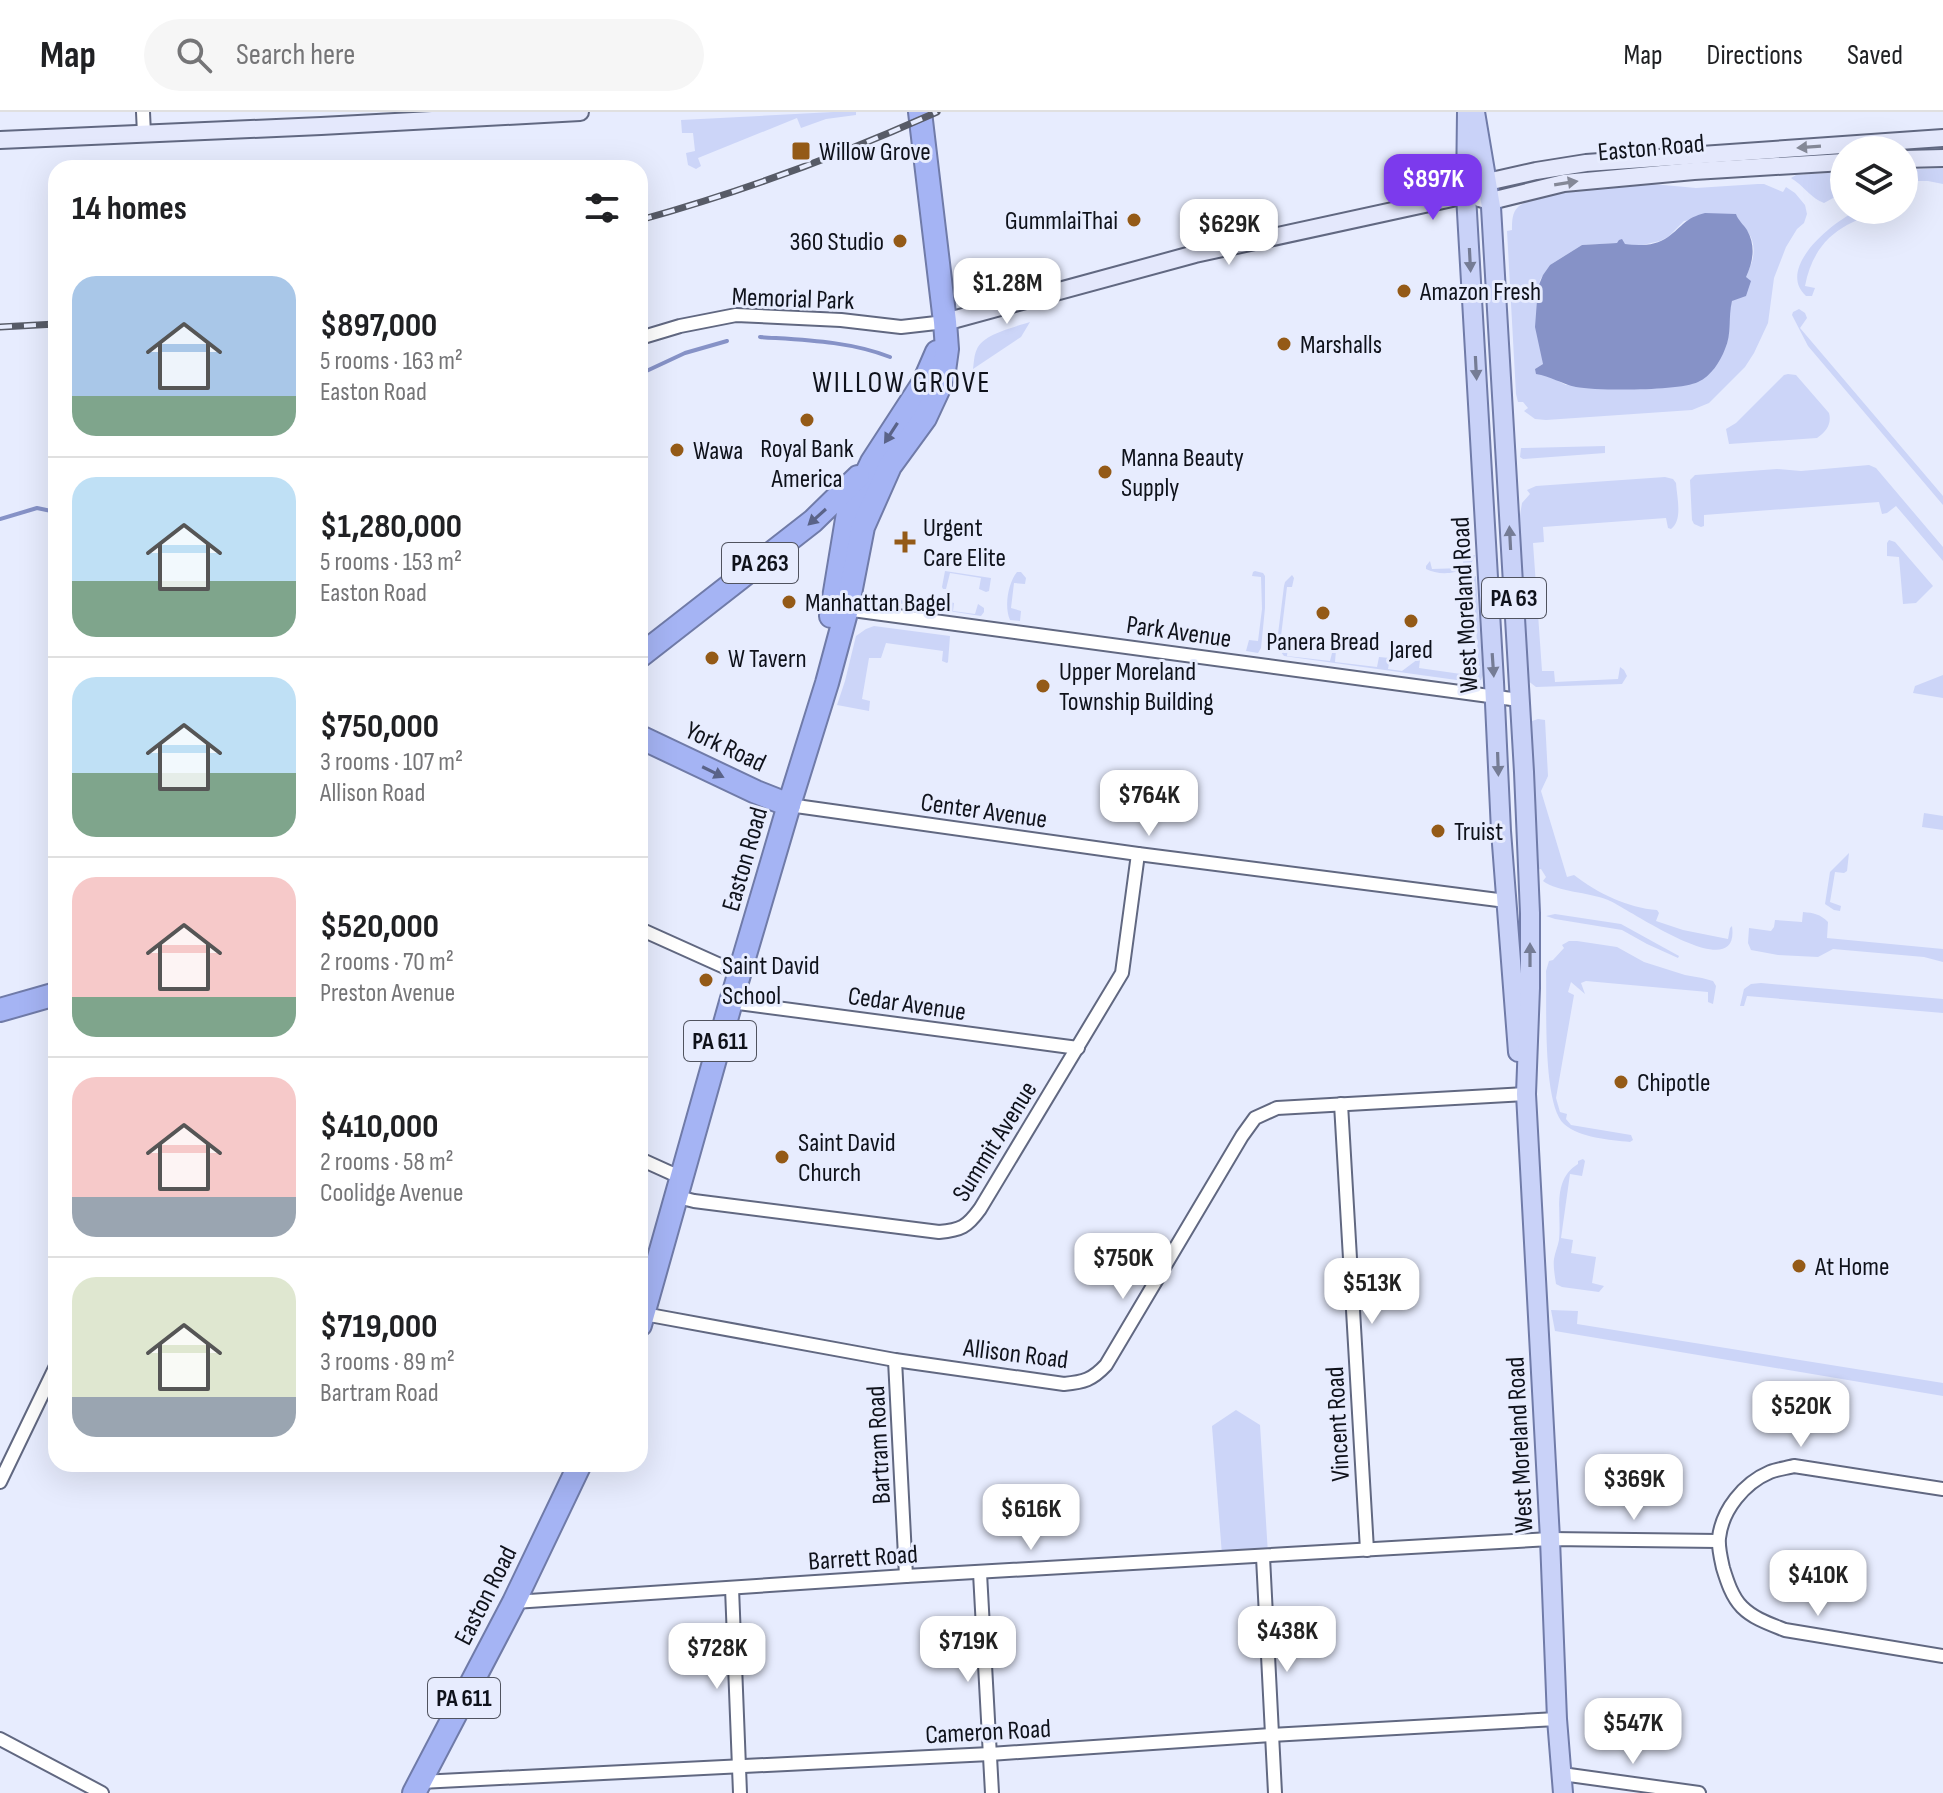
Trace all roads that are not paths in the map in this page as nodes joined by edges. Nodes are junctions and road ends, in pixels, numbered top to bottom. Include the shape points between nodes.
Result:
1 (143, 112) edge
2 (580, 112) edge
3 (920, 112) edge
4 (1467, 112) edge
5 (1475, 112) edge
6 (465, 115) edge
7 (320, 119) edge
8 (144, 134) junction
9 (1943, 138) edge
10 (0, 140) edge
11 (1943, 158) edge
12 (1918, 159) edge
13 (1830, 163) edge
14 (1487, 182) junction
15 (1466, 195) junction
16 (1491, 201) junction
17 (945, 322) junction
18 (648, 336) edge
19 (872, 462) junction
20 (840, 608) junction
21 (648, 650) edge
22 (1495, 698) junction
23 (1519, 700) junction
24 (648, 741) edge
25 (789, 805) junction
26 (1138, 854) junction
27 (1506, 901) junction
28 (648, 933) edge
29 (740, 974) junction
30 (48, 996) edge
31 (731, 1002) junction
32 (0, 1010) edge
33 (1078, 1048) junction
34 (1526, 1094) junction
35 (1341, 1104) junction
36 (648, 1165) edge
37 (680, 1188) junction
38 (648, 1299) edge
39 (648, 1321) edge
40 (895, 1360) junction
41 (48, 1383) edge
42 (576, 1472) edge
43 (0, 1482) edge
44 (1943, 1489) edge
45 (1550, 1539) junction
46 (1718, 1541) junction
47 (1367, 1550) junction
48 (1263, 1557) junction
49 (980, 1573) junction
50 (906, 1576) junction
51 (732, 1588) junction
52 (514, 1602) junction
53 (1943, 1656) edge
54 (1557, 1719) junction
55 (1271, 1735) junction
56 (0, 1739) edge
57 (990, 1754) junction
58 (738, 1766) junction
59 (1562, 1774) junction
60 (417, 1787) edge
61 (102, 1793) edge
62 (740, 1793) edge
63 (992, 1793) edge
64 (1275, 1793) edge
65 (1563, 1793) edge
66 (1699, 1793) edge

1 - 8 street
2 - 6 main road
3 - 17 highway, PA 611
4 - 15 main road, West Moreland Road / PA 63
5 - 14 main road, West Moreland Road / PA 63
6 - 7 main road
7 - 8 main road
8 - 10 main road
9 -> 14 main road, Easton Road via 1586,163
11 - 12 main road
16 -> 13 main road, Easton Road via 1564,183
14 - 15 main road, Easton Road
14 - 16 main road, West Moreland Road / PA 63
15 - 16 main road, Easton Road
15 - 17 main road, Easton Road via 1195,254
15 -> 22 main road, West Moreland Road / PA 63
23 -> 16 main road, West Moreland Road / PA 63
17 - 18 street, Memorial Park via 901,327 736,315
17 -> 19 highway, Easton Road / PA 611 via 924,382
17 - 20 highway, Easton Road / PA 611 via 938,390 890,466 863,527
19 - 20 highway, Easton Road / PA 611 via 848,513
19 -> 21 highway, PA 263 via 813,521
20 - 22 street, Park Avenue
20 - 25 highway, Easton Road / PA 611
22 - 23 street, Park Avenue
22 -> 27 main road, West Moreland Road / PA 63
34 -> 23 main road, West Moreland Road / PA 63 via 1530,913
24 -> 25 highway, York Road
25 - 26 street, Center Avenue
25 - 29 highway, Easton Road / PA 611
26 - 27 street, Center Avenue
26 - 33 street, Summit Avenue via 1122,973
27 - 34 main road, West Moreland Road / PA 63 via 1516,1041
28 - 29 street
29 - 31 highway, Easton Road / PA 611
30 - 32 highway
31 - 33 street, Cedar Avenue
31 - 37 highway, Easton Road / PA 611
33 - 37 street, Summit Avenue via 980,1209 959,1230 924,1231 694,1201
34 - 35 street, Allison Road
34 - 45 main road, West Moreland Road / PA 63
35 - 40 street, Allison Road via 1277,1108 1255,1118 1097,1375 1064,1384
35 - 47 street, Vincent Road
36 - 37 street, Summit Avenue
37 - 38 highway, Easton Road / PA 611
39 - 40 street, Allison Road
40 - 50 street, Bartram Road
41 - 43 street
42 - 52 highway, Easton Road / PA 611
44 - 46 street via 1794,1466 1749,1485 1734,1501
45 - 46 street, Barrett Road
45 - 47 street, Barrett Road
45 - 54 main road, West Moreland Road / PA 63
46 - 53 street via 1729,1586 1741,1606 1762,1621 1785,1630
47 - 48 street, Barrett Road
48 - 49 street, Barrett Road
48 - 55 street
49 - 50 street, Barrett Road
49 - 57 street
50 - 51 street, Barrett Road
51 - 52 street, Barrett Road
51 - 58 street
52 - 60 highway, Easton Road / PA 611
54 - 55 street, Cameron Road
54 - 59 main road, West Moreland Road / PA 63
55 - 57 street, Cameron Road
55 - 64 street
56 - 61 street
57 - 58 street, Cameron Road
57 - 63 street
58 - 60 street, Cameron Road
58 - 62 street
59 - 65 main road, West Moreland Road / PA 63
59 - 66 street

